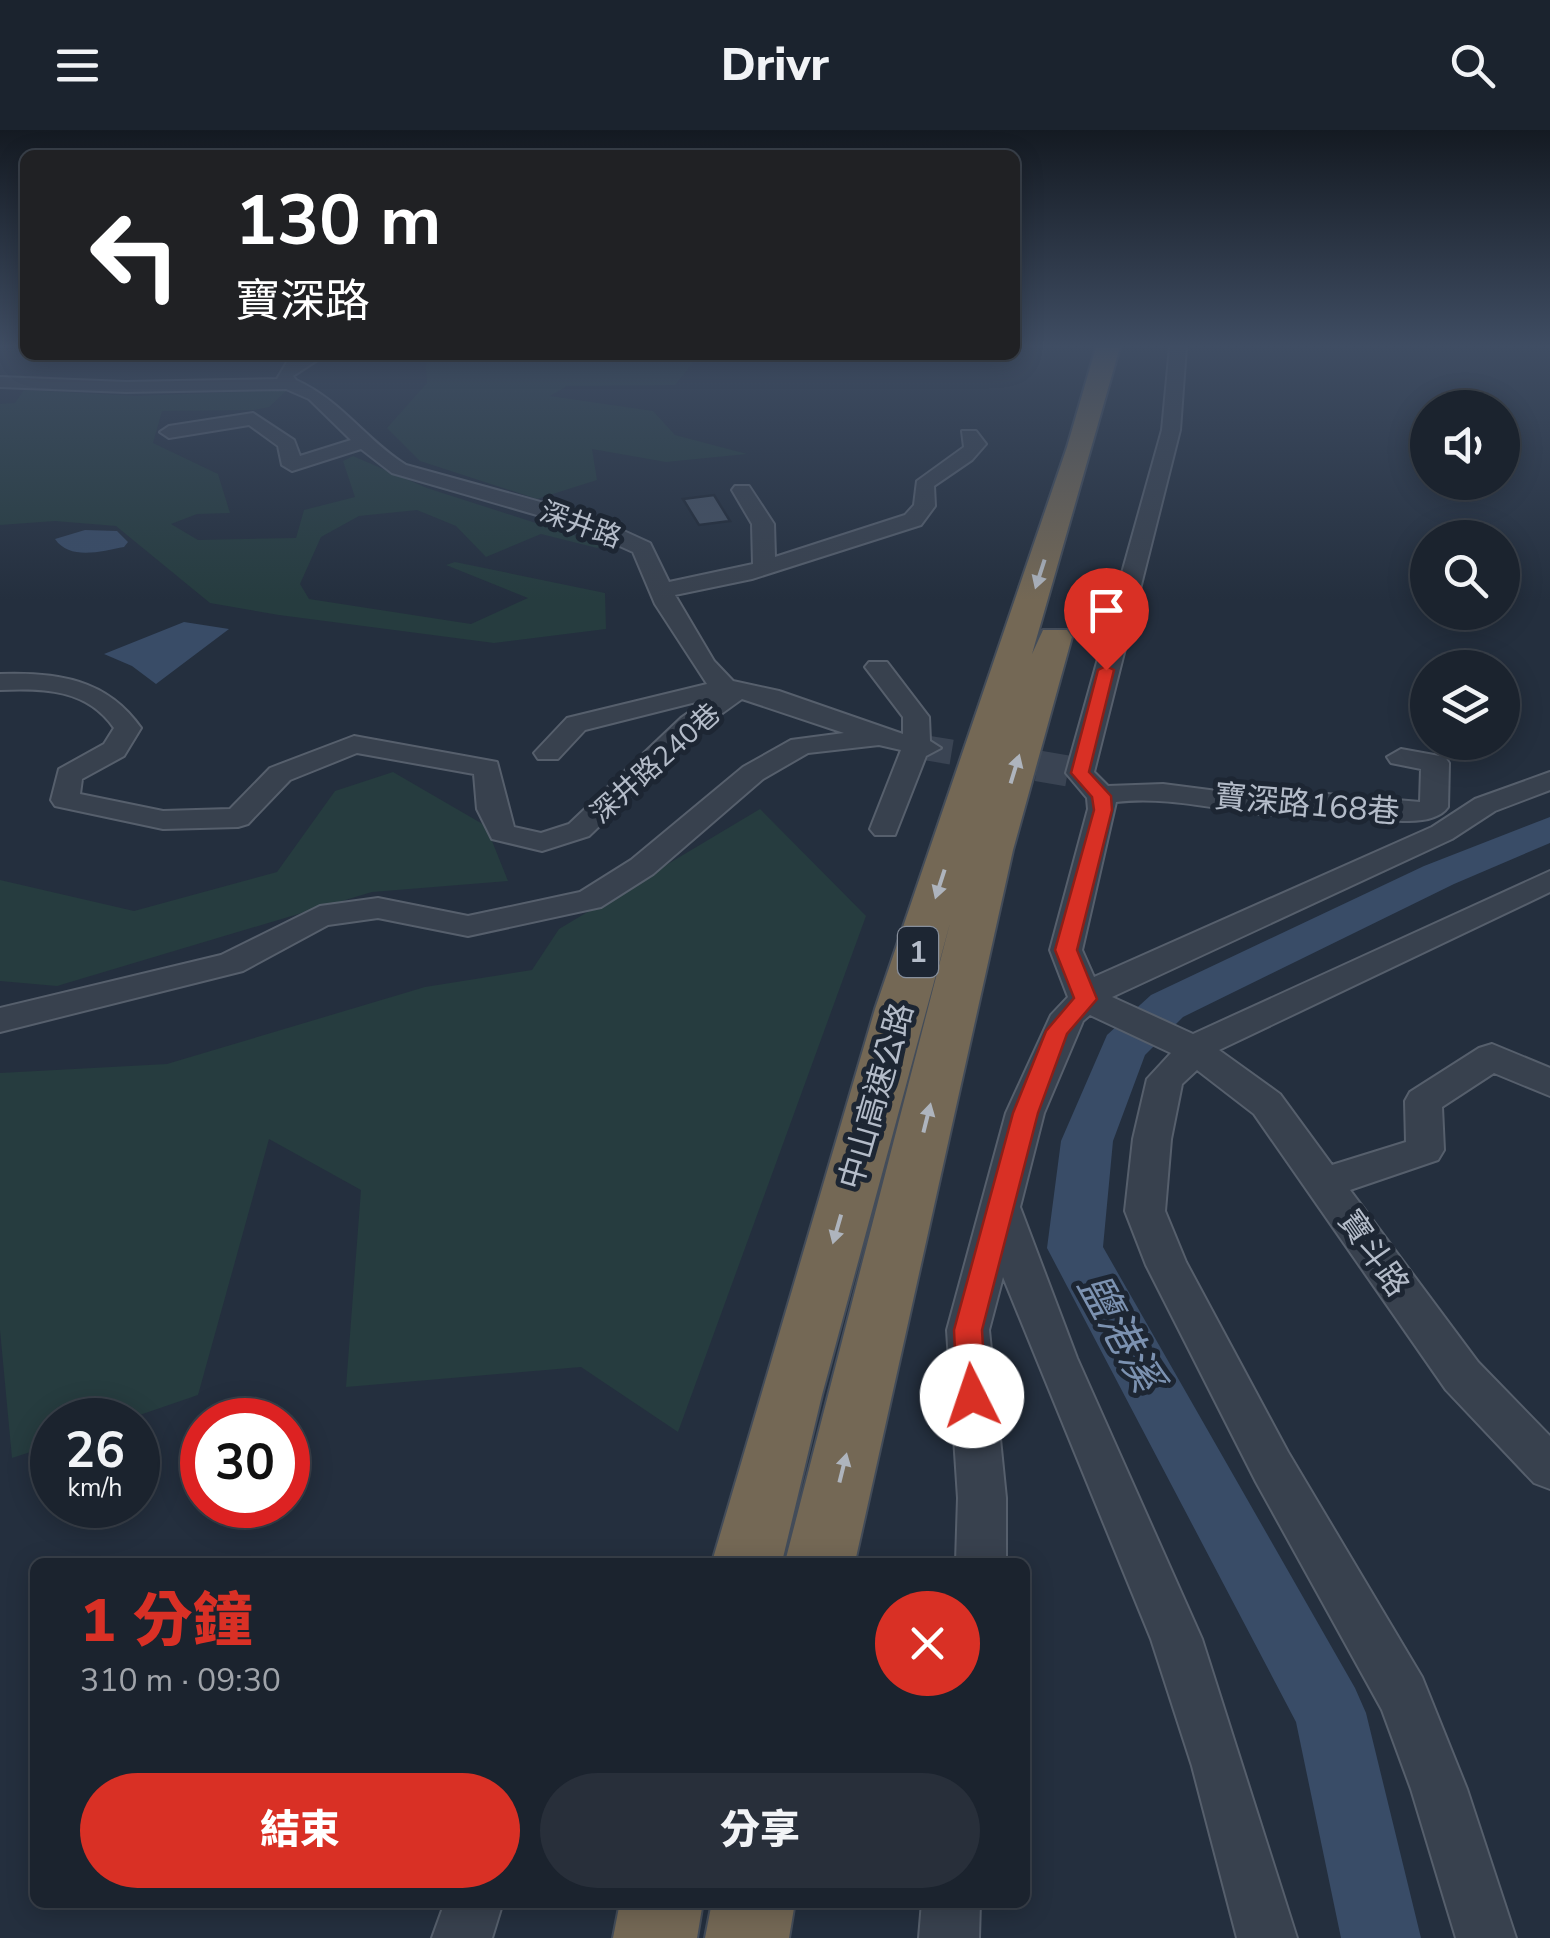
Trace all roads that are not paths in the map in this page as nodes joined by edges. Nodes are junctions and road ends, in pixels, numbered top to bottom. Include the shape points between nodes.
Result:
1 (172, 431) edge
2 (270, 431) edge
3 (357, 431) edge
4 (1086, 431) edge
5 (1115, 431) edge
6 (1171, 431) edge
7 (168, 432) dead end
8 (970, 435) dead end
9 (368, 441) junction
10 (742, 490) dead end
11 (764, 568) junction
12 (661, 591) junction
13 (878, 666) dead end
14 (0, 682) edge
15 (730, 689) junction
16 (879, 737) junction
17 (922, 746) junction
18 (548, 752) dead end
19 (1401, 757) dead end
20 (1550, 780) edge
21 (1091, 785) junction
22 (886, 829) dead end
23 (1550, 880) edge
24 (1086, 999) junction
25 (0, 1020) edge
26 (1193, 1049) junction
27 (1550, 1084) edge
28 (1325, 1183) junction
29 (1000, 1206) junction
30 (1550, 1468) edge
31 (748, 1558) edge
32 (821, 1558) edge
33 (981, 1558) edge
34 (472, 1908) edge
35 (661, 1908) edge
36 (753, 1908) edge
37 (951, 1908) edge
38 (462, 1938) edge
39 (654, 1938) edge
40 (747, 1938) edge
41 (949, 1938) edge
42 (1267, 1938) edge
43 (1486, 1938) edge

1 - 7 street
2 - 9 street via 288,444 292,465
3 - 9 street, 深井路
4 -> 31 highway, 中山高速公路 / 1 via 900,1009
32 -> 5 highway, 中山高速公路 / 1 via 991,850
6 - 21 street
8 - 11 street via 976,444 969,456 934,472 924,486 926,506 913,520
9 - 12 street, 深井路 via 398,469 624,536 642,548
10 - 11 street via 763,524
11 - 12 street
12 - 15 street, 深井路 via 704,665
13 - 17 street via 916,717
14 - 15 street, 深井路240巷 via 50,679 114,705 128,728 114,750 69,775 65,800 163,820 238,818 280,774 354,744 487,768 502,833 542,842 579,830
15 - 16 street
15 - 18 street via 576,724
16 - 17 street
16 - 25 street via 800,746 753,773 642,867 590,900 468,926 378,908 320,916 231,962
17 - 22 street
19 - 21 street, 寶深路168巷 via 1436,764 1434,807 1413,814 1326,803 1268,806
20 - 24 street
21 - 24 street via 1103,810 1066,950
23 - 26 street
24 - 26 street, 寶斗路
24 - 29 street via 1057,1031
26 - 28 street, 寶斗路 via 1267,1104
26 - 43 street via 1165,1079 1145,1211 1272,1467 1403,1696
27 - 28 street via 1492,1057 1423,1101 1425,1150
28 - 30 street, 寶斗路 via 1462,1376
29 - 33 street via 968,1330
29 - 42 street via 1049,1347 1162,1601 1218,1759
34 - 38 street
35 - 39 highway
36 - 40 highway
37 - 41 street

